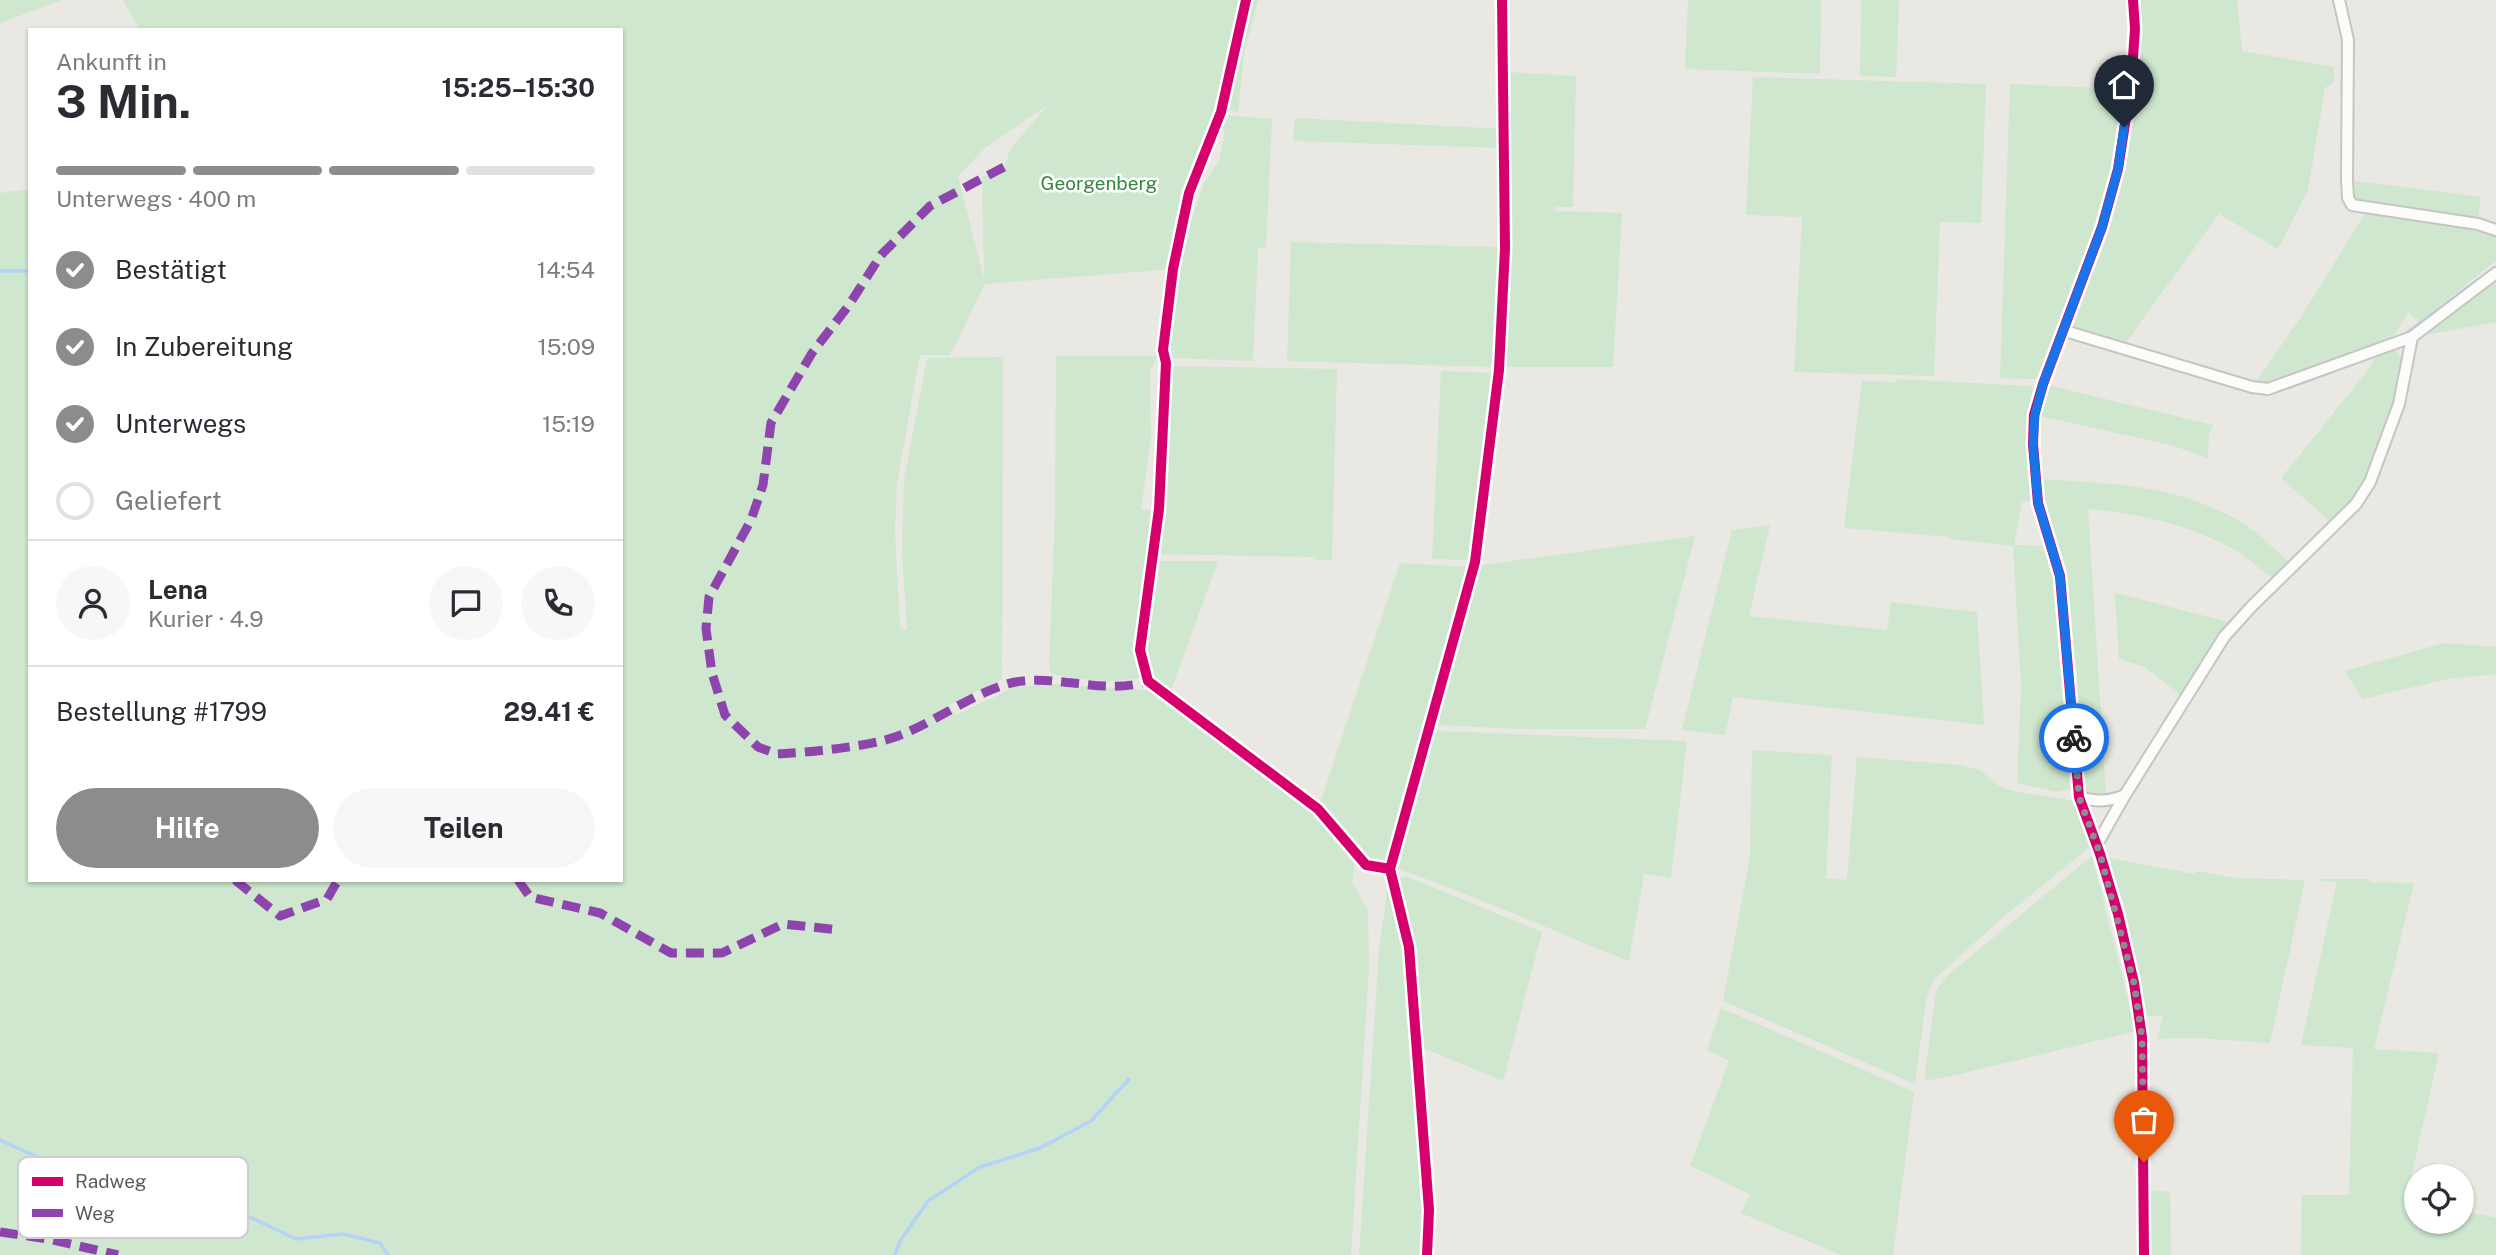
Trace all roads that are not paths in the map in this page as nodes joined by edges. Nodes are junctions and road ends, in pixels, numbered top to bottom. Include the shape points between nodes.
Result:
1 (1246, 0) edge
2 (1502, 0) edge
3 (2133, 0) edge
4 (2339, 0) edge
5 (2496, 230) edge
6 (2496, 272) edge
7 (2065, 331) junction
8 (2412, 337) junction
9 (2125, 795) junction
10 (2079, 797) junction
11 (2096, 846) junction
12 (1391, 869) junction
13 (1427, 1255) edge
14 (2144, 1255) edge

1 - 12 street via 1221,112 1189,193 1173,269 1163,350 1158,521 1140,650 1147,681 1318,808 1366,865
2 - 12 street via 1500,356 1475,562
3 - 7 street via 2131,85 2118,169
4 - 5 street via 2348,40 2347,180 2352,205
6 - 8 street
7 - 8 street via 2268,389
7 - 10 street via 2043,384 2033,444 2038,503 2060,576
8 - 9 street via 2399,404 2370,482 2356,504 2224,637
9 - 10 street via 2094,802
9 - 11 street
10 - 11 street
11 - 14 street via 2118,914 2142,1037
12 - 13 street via 1409,947 1429,1210

